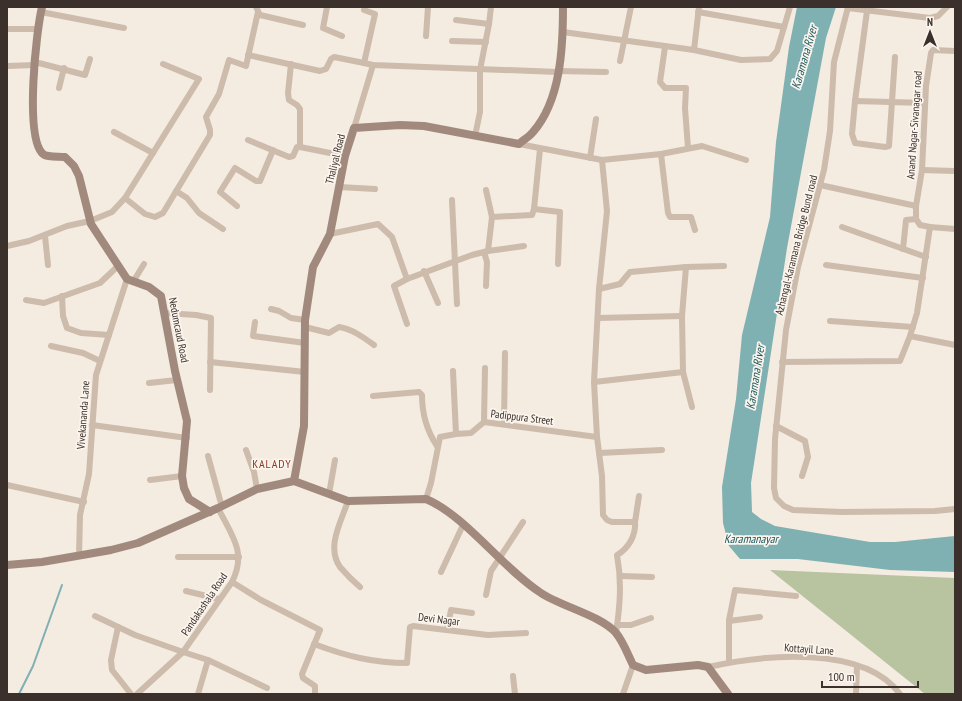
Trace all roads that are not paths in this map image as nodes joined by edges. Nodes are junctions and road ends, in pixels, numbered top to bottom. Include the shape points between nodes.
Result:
1 (327, 7) edge
2 (365, 7) edge
3 (428, 7) edge
4 (491, 7) edge
5 (563, 7) edge
6 (631, 7) edge
7 (790, 7) edge
8 (947, 7) edge
9 (848, 8) edge
10 (41, 9) edge
11 (257, 9) edge
12 (698, 10) edge
13 (877, 10) edge
14 (867, 11) junction
15 (456, 20) dead end
16 (489, 24) junction
17 (303, 25) dead end
18 (784, 27) junction
19 (124, 28) dead end
20 (7, 29) edge
21 (38, 29) junction
22 (563, 32) junction
23 (342, 36) dead end
24 (426, 36) dead end
25 (452, 41) dead end
26 (623, 41) junction
27 (486, 42) junction
28 (665, 47) junction
29 (694, 50) junction
30 (955, 51) edge
31 (248, 55) junction
32 (895, 57) dead end
33 (90, 59) dead end
34 (620, 61) dead end
35 (364, 63) junction
36 (35, 64) junction
37 (163, 64) dead end
38 (291, 64) junction
39 (373, 65) junction
40 (7, 66) edge
41 (64, 68) junction
42 (480, 70) junction
43 (558, 71) junction
44 (606, 72) dead end
45 (59, 88) dead end
46 (855, 102) junction
47 (925, 102) junction
48 (892, 103) junction
49 (596, 119) dead end
50 (354, 128) junction
51 (114, 132) dead end
52 (475, 136) junction
53 (248, 140) dead end
54 (519, 144) junction
55 (300, 147) junction
56 (688, 148) junction
57 (540, 149) junction
58 (273, 150) junction
59 (153, 153) junction
60 (661, 154) junction
61 (345, 156) junction
62 (590, 158) junction
63 (602, 160) junction
64 (746, 160) dead end
65 (922, 170) junction
66 (955, 171) edge
67 (820, 185) junction
68 (339, 187) junction
69 (375, 189) dead end
70 (486, 190) dead end
71 (176, 191) junction
72 (125, 198) junction
73 (452, 200) dead end
74 (237, 206) dead end
75 (916, 206) junction
76 (534, 209) junction
77 (492, 217) junction
78 (916, 219) junction
79 (90, 221) junction
80 (842, 227) dead end
81 (930, 227) junction
82 (223, 228) dead end
83 (955, 229) edge
84 (695, 230) dead end
85 (330, 234) junction
86 (45, 236) junction
87 (7, 246) edge
88 (524, 246) dead end
89 (903, 249) junction
90 (486, 251) junction
91 (926, 257) junction
92 (455, 261) junction
93 (144, 264) dead end
94 (558, 264) dead end
95 (48, 265) dead end
96 (826, 265) dead end
97 (118, 266) junction
98 (724, 266) dead end
99 (686, 268) junction
100 (424, 271) junction
101 (923, 278) junction
102 (407, 279) junction
103 (130, 280) junction
104 (486, 286) dead end
105 (599, 289) junction
106 (62, 296) junction
107 (26, 300) dead end
108 (438, 303) dead end
109 (456, 304) dead end
110 (271, 309) dead end
111 (165, 314) junction
112 (682, 316) junction
113 (598, 318) junction
114 (830, 321) dead end
115 (255, 322) dead end
116 (305, 324) junction
117 (408, 324) dead end
118 (913, 327) junction
119 (108, 335) junction
120 (910, 336) junction
121 (305, 343) junction
122 (374, 345) dead end
123 (955, 345) edge
124 (51, 346) dead end
125 (505, 353) dead end
126 (100, 361) junction
127 (210, 362) junction
128 (782, 362) junction
129 (485, 368) dead end
130 (453, 371) dead end
131 (305, 372) junction
132 (683, 372) junction
133 (177, 380) junction
134 (594, 382) junction
135 (149, 383) dead end
136 (210, 390) dead end
137 (373, 396) dead end
138 (692, 407) dead end
139 (484, 422) junction
140 (504, 424) junction
141 (92, 425) junction
142 (776, 426) junction
143 (456, 434) junction
144 (597, 437) junction
145 (187, 438) junction
146 (437, 446) junction
147 (246, 450) dead end
148 (662, 450) dead end
149 (599, 453) junction
150 (208, 456) dead end
151 (335, 460) dead end
152 (182, 476) junction
153 (802, 476) dead end
154 (150, 480) dead end
155 (294, 481) junction
156 (7, 485) edge
157 (257, 489) junction
158 (329, 494) junction
159 (638, 496) dead end
160 (426, 499) junction
161 (84, 502) junction
162 (348, 502) junction
163 (217, 509) junction
164 (955, 509) edge
165 (523, 522) dead end
166 (635, 522) junction
167 (463, 525) junction
168 (79, 556) junction
169 (178, 557) dead end
170 (239, 558) junction
171 (500, 560) junction
172 (7, 565) edge
173 (441, 572) dead end
174 (621, 576) junction
175 (652, 577) dead end
176 (232, 582) junction
177 (360, 587) dead end
178 (186, 591) dead end
179 (486, 596) dead end
180 (796, 596) dead end
181 (219, 599) junction
182 (472, 613) dead end
183 (95, 616) dead end
184 (760, 617) dead end
185 (651, 618) dead end
186 (730, 621) junction
187 (118, 627) junction
188 (617, 629) junction
189 (447, 630) junction
190 (526, 633) dead end
191 (314, 644) junction
192 (183, 652) junction
193 (208, 660) junction
194 (730, 662) junction
195 (633, 665) junction
196 (857, 666) junction
197 (708, 667) junction
198 (513, 676) dead end
199 (267, 688) dead end
200 (131, 694) edge
201 (137, 694) edge
202 (198, 694) edge
203 (315, 694) edge
204 (515, 694) edge
205 (624, 694) edge
206 (728, 694) edge
207 (856, 694) edge
208 (900, 694) edge

1 - 23 street via 323,28
2 - 35 street via 364,10 375,14
3 - 24 street
4 - 16 street
5 - 22 street
6 - 26 street
7 - 18 street
8 - 13 street via 938,16 930,18
9 - 14 street
9 - 67 street, Azhangal-Karamana Bridge Bund road via 834,62 830,131
10 - 19 street
10 - 21 street
11 - 17 street via 260,15
11 - 31 street
12 - 18 street
12 - 29 street
13 - 14 street
14 - 46 street
15 - 16 street
16 - 27 street
18 - 29 street via 777,51 770,59 741,60
20 - 21 street
21 - 36 street
22 - 26 street
22 - 43 street
25 - 27 street
26 - 28 street
26 - 34 street
27 - 42 street
28 - 29 street
28 - 56 street via 660,82 665,88 686,88
30 - 47 street, Anand Nagar-Sivanagar road via 933,50 931,53
31 - 38 street
31 - 71 street via 246,66 229,60 219,94 206,117 210,135
32 - 48 street
33 - 41 street via 85,75
35 - 38 street via 334,57 326,69 320,71
35 - 39 street
36 - 40 street
36 - 41 street
36 - 79 street via 34,117 41,153 46,156 65,157 74,166 79,176
37 - 59 street via 199,79
38 - 55 street via 288,93 289,100 300,109
39 - 42 street
39 - 50 street
41 - 45 street
42 - 43 street
42 - 52 street via 480,112
43 - 44 street
43 - 54 street via 557,84 542,120 533,133
46 - 48 street
46 - 48 street via 852,134 855,143 885,147 889,146
47 - 48 street
47 - 65 street, Anand Nagar-Sivanagar road
49 - 62 street
50 - 52 street, Thaliyal Road via 424,126
50 - 61 street, Thaliyal Road
51 - 59 street
52 - 54 street, Thaliyal Road
53 - 58 street
54 - 57 street
55 - 58 street via 289,157
55 - 61 street
56 - 60 street
56 - 64 street via 702,146
57 - 62 street
57 - 76 street
58 - 74 street via 260,181 235,168 220,192
59 - 72 street
60 - 63 street
60 - 84 street via 668,213 670,217 691,216
61 - 68 street, Thaliyal Road
62 - 63 street
63 - 105 street via 607,211
65 - 66 street
65 - 75 street, Anand Nagar-Sivanagar road
67 - 75 street
67 - 128 street, Azhangal-Karamana Bridge Bund road via 798,267
68 - 69 street
68 - 85 street, Thaliyal Road
70 - 77 street
71 - 72 street via 163,213 156,217 145,214
71 - 82 street via 187,198 199,213
72 - 79 street via 112,212
73 - 92 street
75 - 78 street, Anand Nagar-Sivanagar road
76 - 77 street via 534,213 528,216
76 - 94 street via 560,212
77 - 90 street
78 - 81 street via 920,225
78 - 89 street via 906,220
79 - 86 street via 67,226
79 - 97 street
80 - 89 street
81 - 83 street
81 - 91 street
85 - 102 street via 370,224 382,225 392,237
85 - 116 street, Thaliyal Road via 313,267
86 - 87 street
86 - 95 street
88 - 90 street
89 - 91 street
90 - 92 street
90 - 104 street
91 - 101 street
92 - 100 street
92 - 109 street
93 - 103 street, Vivekananda Lane
96 - 101 street
97 - 103 street
97 - 106 street via 100,283
98 - 99 street
99 - 105 street via 630,272 620,284
99 - 112 street
100 - 102 street
100 - 108 street
101 - 118 street
102 - 117 street via 394,286
103 - 111 street, Nedumcaud Road via 149,286 159,293
103 - 119 street, Vivekananda Lane
105 - 113 street
106 - 107 street via 44,302
106 - 119 street via 67,328 81,333
110 - 116 street
111 - 127 street via 211,318
111 - 133 street, Nedumcaud Road
112 - 113 street
112 - 132 street
113 - 134 street
114 - 118 street
115 - 121 street via 253,336
116 - 121 street, Thaliyal Road
116 - 122 street via 329,333 339,327 343,328 360,335
118 - 120 street
119 - 126 street, Vivekananda Lane
120 - 123 street
120 - 128 street via 900,361
121 - 131 street, Thaliyal Road
124 - 126 street via 83,353
125 - 140 street
126 - 141 street, Vivekananda Lane via 96,375
127 - 131 street
127 - 136 street
128 - 142 street, Azhangal-Karamana Bridge Bund road
129 - 139 street
130 - 143 street
131 - 155 street, Thaliyal Road via 304,426
132 - 134 street
132 - 138 street
133 - 135 street
133 - 145 street, Nedumcaud Road via 187,421
134 - 144 street
137 - 146 street via 419,392 422,395 430,436
139 - 140 street, Padippura Street
139 - 143 street, Padippura Street via 471,433
140 - 144 street, Padippura Street
141 - 145 street
141 - 161 street, Vivekananda Lane via 89,474
142 - 153 street via 805,441 808,457
142 - 164 street, Azhangal-Karamana Bridge Bund road via 774,488 776,498 784,506 793,510 842,512
143 - 146 street, Padippura Street via 440,437
144 - 149 street
145 - 152 street, Nedumcaud Road
146 - 160 street
147 - 157 street
148 - 149 street
149 - 166 street via 603,515 612,522
150 - 163 street
151 - 158 street
152 - 154 street
152 - 163 street, Nedumcaud Road via 189,499
155 - 157 street
155 - 158 street
156 - 161 street
157 - 163 street
158 - 162 street
159 - 166 street
160 - 162 street
160 - 167 street via 436,503
161 - 168 street, Vivekananda Lane via 80,515
162 - 177 street via 334,545 334,553 340,567
163 - 168 street via 138,543
163 - 170 street via 237,547
165 - 171 street
166 - 174 street via 636,529 630,542 624,551 617,555
167 - 171 street
167 - 173 street
168 - 172 street
169 - 170 street
170 - 176 street, Pandakashala Road
171 - 179 street via 491,571
171 - 188 street via 541,594
174 - 175 street
174 - 188 street
176 - 181 street, Pandakashala Road
176 - 191 street via 320,630
178 - 181 street
180 - 186 street via 735,590
181 - 192 street, Pandakashala Road
182 - 189 street via 452,610
183 - 187 street
184 - 186 street
185 - 188 street
186 - 194 street
187 - 192 street
187 - 200 street via 111,664 114,674
188 - 195 street
189 - 190 street, Devi Nagar via 488,635
189 - 191 street, Devi Nagar via 428,626 410,627 407,663 374,662
191 - 203 street via 302,674 303,678 316,686
192 - 193 street, Pandakashala Road
192 - 201 street
193 - 199 street, Pandakashala Road
193 - 202 street
194 - 196 street, Kottayil Lane via 777,657 820,658
194 - 197 street, Kottayil Lane
195 - 197 street via 646,670 698,665
195 - 205 street
196 - 207 street
196 - 208 street, Kottayil Lane via 881,676 893,684
197 - 206 street
198 - 204 street

